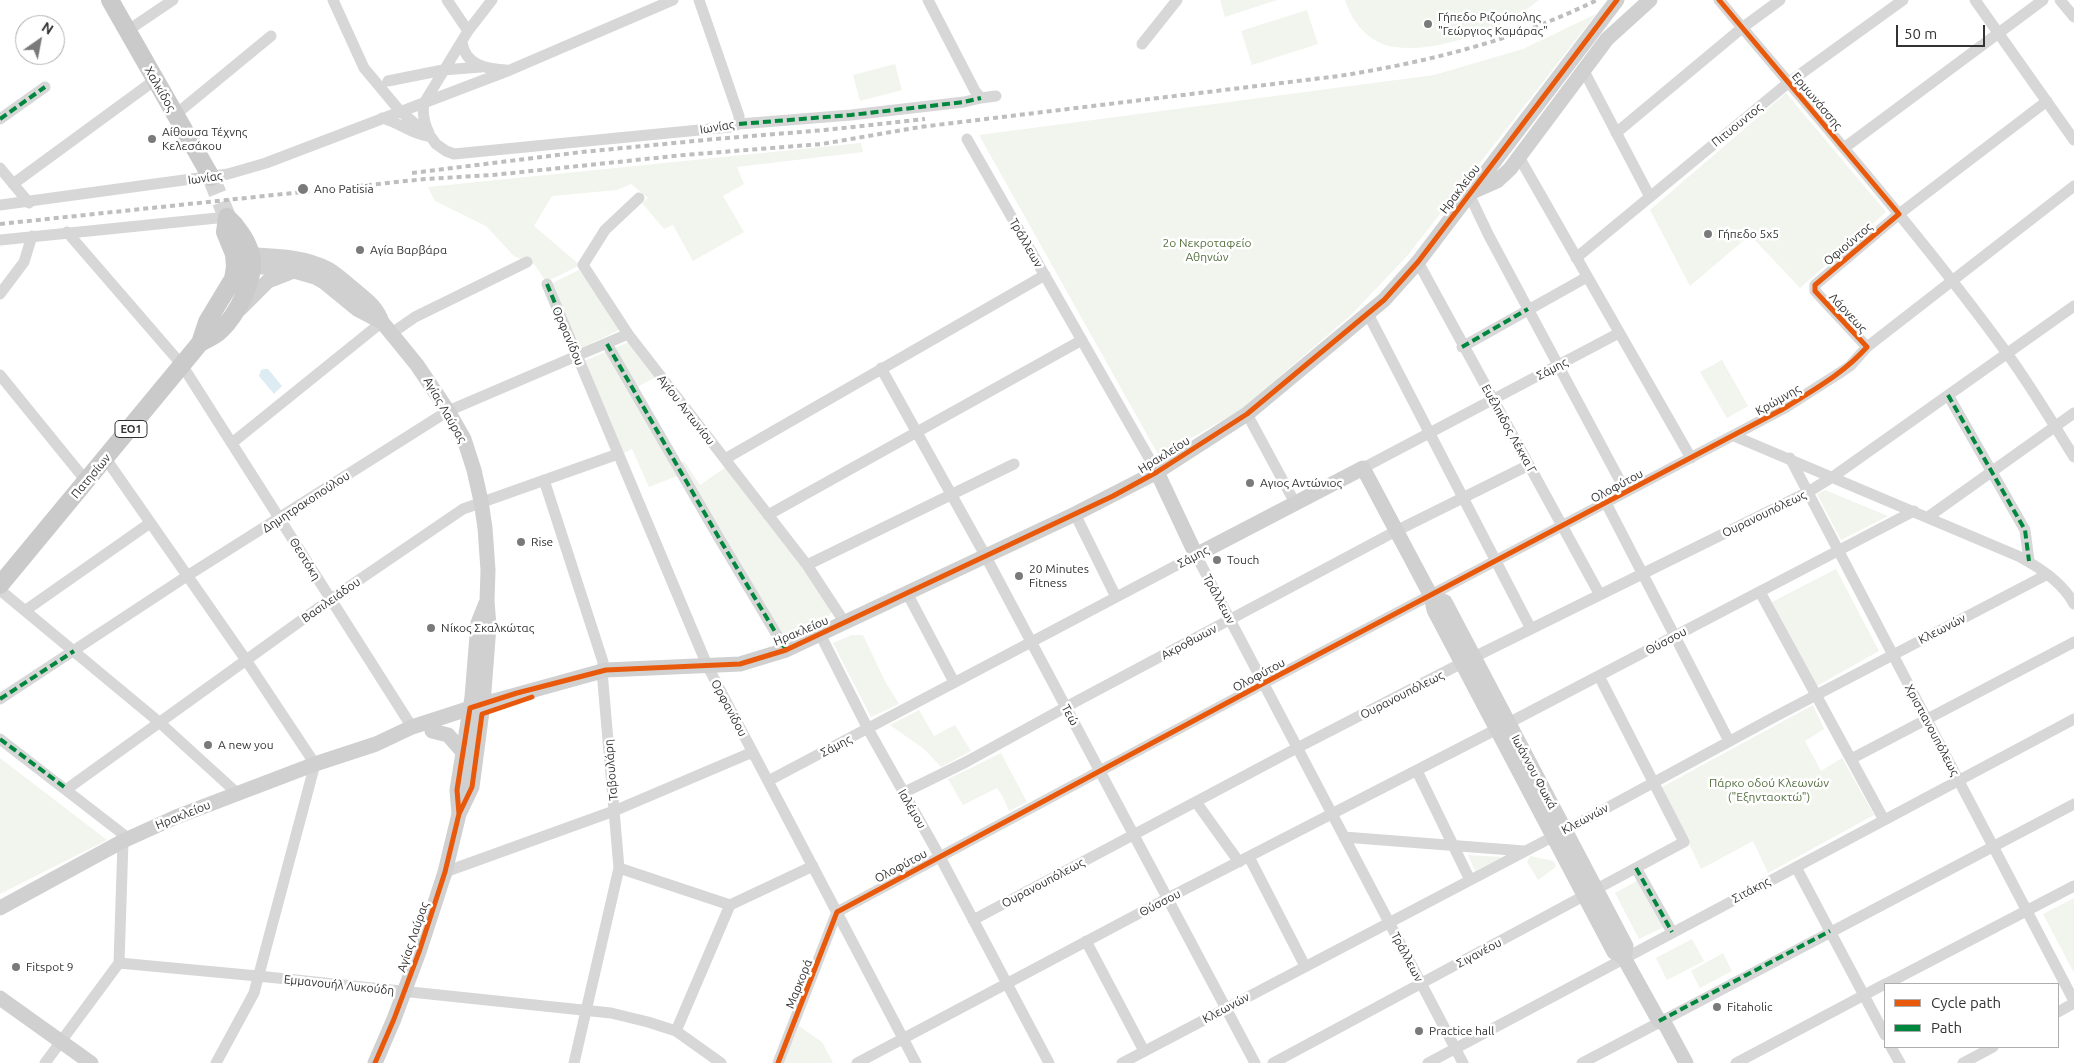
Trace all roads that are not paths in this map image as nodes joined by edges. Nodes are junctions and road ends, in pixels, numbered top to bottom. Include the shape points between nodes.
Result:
1 (110, 0) edge
2 (173, 0) edge
3 (333, 0) edge
4 (447, 0) edge
5 (492, 0) edge
6 (673, 0) edge
7 (700, 0) edge
8 (928, 0) edge
9 (1177, 0) edge
10 (1617, 0) edge
11 (1650, 0) edge
12 (1719, 0) edge
13 (1780, 0) edge
14 (1903, 0) edge
15 (1975, 0) edge
16 (2043, 0) edge
17 (2060, 0) edge
18 (2074, 17) edge
19 (1742, 28) junction
20 (127, 31) junction
21 (468, 31) junction
22 (2000, 34) junction
23 (271, 36) dead end
24 (462, 42) junction
25 (1142, 44) dead end
26 (481, 67) junction
27 (364, 68) junction
28 (444, 70) junction
29 (510, 70) junction
30 (1584, 71) junction
31 (155, 80) junction
32 (388, 81) junction
33 (1788, 83) junction
34 (44, 87) dead end
35 (996, 96) dead end
36 (980, 98) junction
37 (2047, 101) junction
38 (424, 103) junction
39 (400, 110) junction
40 (175, 115) junction
41 (382, 118) junction
42 (0, 119) edge
43 (739, 124) junction
44 (1616, 133) junction
45 (431, 137) junction
46 (967, 139) dead end
47 (2074, 140) edge
48 (1844, 148) junction
49 (1519, 157) junction
50 (0, 168) edge
51 (211, 177) junction
52 (13, 184) junction
53 (2074, 186) edge
54 (1469, 194) junction
55 (1650, 197) junction
56 (639, 198) dead end
57 (29, 202) junction
58 (0, 206) edge
59 (1899, 214) junction
60 (227, 216) joint
61 (67, 232) junction
62 (32, 236) junction
63 (0, 240) edge
64 (1576, 258) junction
65 (243, 260) junction
66 (527, 262) dead end
67 (1418, 262) junction
68 (294, 271) junction
69 (1045, 275) junction
70 (1587, 277) junction
71 (1951, 281) junction
72 (547, 284) dead end
73 (1815, 291) joint
74 (0, 294) edge
75 (2074, 306) edge
76 (1528, 309) junction
77 (1368, 314) junction
78 (232, 317) junction
79 (382, 322) junction
80 (392, 333) junction
81 (1619, 333) junction
82 (628, 334) junction
83 (1082, 340) junction
84 (200, 343) junction
85 (607, 344) junction
86 (1462, 346) junction
87 (1867, 348) junction
88 (2007, 353) junction
89 (577, 356) junction
90 (182, 365) junction
91 (1558, 365) junction
92 (881, 368) junction
93 (0, 376) edge
94 (1948, 395) junction
95 (1493, 400) junction
96 (448, 411) junction
97 (2074, 413) edge
98 (1247, 414) junction
99 (2055, 428) junction
100 (916, 433) junction
101 (1429, 433) junction
102 (1734, 436) junction
103 (232, 443) junction
104 (618, 454) junction
105 (2074, 457) edge
106 (1691, 458) junction
107 (1790, 458) junction
108 (106, 459) junction
109 (725, 460) junction
110 (1014, 464) dead end
111 (1528, 465) junction
112 (1364, 468) junction
113 (1157, 472) junction
114 (1992, 472) junction
115 (1834, 476) junction
116 (544, 480) junction
117 (87, 482) junction
118 (1626, 492) junction
119 (1808, 492) junction
120 (951, 495) junction
121 (1463, 498) junction
122 (481, 501) junction
123 (1295, 503) junction
124 (1606, 503) junction
125 (1914, 511) junction
126 (1075, 514) junction
127 (768, 515) junction
128 (1928, 517) junction
129 (280, 519) junction
130 (150, 523) junction
131 (1562, 526) junction
132 (1396, 531) junction
133 (1838, 551) junction
134 (985, 555) junction
135 (1196, 555) junction
136 (1495, 561) junction
137 (2029, 561) junction
138 (807, 565) junction
139 (1643, 574) junction
140 (2046, 575) junction
141 (187, 576) junction
142 (0, 585) edge
143 (0, 590) edge
144 (907, 592) junction
145 (1760, 592) junction
146 (1600, 595) junction
147 (1431, 596) junction
148 (1116, 597) junction
149 (331, 599) junction
150 (487, 601) junction
151 (2073, 601) edge
152 (26, 610) junction
153 (1230, 620) junction
154 (845, 623) junction
155 (1531, 629) junction
156 (820, 634) junction
157 (1674, 637) junction
158 (2074, 642) edge
159 (1031, 643) junction
160 (786, 650) junction
161 (74, 651) junction
162 (1892, 654) junction
163 (487, 655) junction
164 (246, 660) junction
165 (1468, 660) junction
166 (707, 665) junction
167 (602, 671) junction
168 (1599, 676) junction
169 (567, 682) junction
170 (954, 682) junction
171 (1264, 683) junction
172 (517, 693) junction
173 (1816, 695) junction
174 (0, 699) edge
175 (1066, 707) junction
176 (476, 711) junction
177 (1926, 719) junction
178 (2074, 720) edge
179 (159, 722) junction
180 (1503, 726) junction
181 (412, 727) junction
182 (868, 729) junction
183 (432, 731) junction
184 (0, 739) edge
185 (1729, 741) junction
186 (376, 744) junction
187 (1297, 748) junction
188 (463, 752) junction
189 (753, 753) junction
190 (1851, 759) junction
191 (316, 764) junction
192 (1100, 771) junction
193 (1417, 771) junction
194 (1958, 780) junction
195 (768, 781) junction
196 (1653, 782) junction
197 (66, 789) junction
198 (237, 793) junction
199 (903, 793) junction
200 (1196, 802) junction
201 (2074, 804) edge
202 (614, 811) junction
203 (459, 814) junction
204 (1332, 814) junction
205 (1884, 820) junction
206 (1559, 833) junction
207 (1134, 835) junction
208 (1344, 837) junction
209 (126, 840) junction
210 (1453, 845) junction
211 (1993, 846) junction
212 (1524, 851) junction
213 (940, 857) junction
214 (1244, 860) junction
215 (813, 866) junction
216 (1796, 867) junction
217 (619, 868) junction
218 (1636, 868) junction
219 (444, 872) junction
220 (1470, 880) junction
221 (2074, 886) edge
222 (1590, 893) junction
223 (1168, 898) junction
224 (730, 905) junction
225 (0, 908) edge
226 (2026, 910) junction
227 (837, 912) junction
228 (973, 920) junction
229 (1389, 922) junction
230 (1830, 931) junction
231 (1672, 932) junction
232 (1086, 941) junction
233 (1624, 958) junction
234 (119, 964) junction
235 (1305, 966) junction
236 (258, 976) junction
237 (1007, 983) junction
238 (1888, 983) edge
239 (1422, 984) junction
240 (1884, 985) edge
241 (405, 992) junction
242 (1864, 996) junction
243 (0, 998) edge
244 (2074, 1002) edge
245 (1226, 1008) junction
246 (586, 1010) junction
247 (2059, 1011) edge
248 (1659, 1021) junction
249 (676, 1031) junction
250 (1884, 1033) edge
251 (903, 1038) junction
252 (62, 1042) junction
253 (1892, 1048) edge
254 (1991, 1048) edge
255 (1455, 1049) junction
256 (1144, 1051) junction
257 (45, 1063) edge
258 (91, 1063) edge
259 (216, 1063) edge
260 (375, 1063) edge
261 (575, 1063) edge
262 (721, 1063) edge
263 (778, 1063) edge
264 (857, 1063) edge
265 (916, 1063) edge
266 (1049, 1063) edge
267 (1122, 1063) edge
268 (1255, 1063) edge
269 (1273, 1063) edge
270 (1428, 1063) edge
271 (1463, 1063) edge
272 (1582, 1063) edge
273 (1674, 1063) edge
274 (1686, 1063) edge
275 (1736, 1063) edge
276 (1900, 1063) edge
277 (1963, 1063) edge

1 - 20 main road, Χαλκίδος
2 - 20 street
3 - 27 street
4 - 21 street
5 - 21 street
6 - 29 street, Ιωνίας
7 - 43 street
8 - 36 street
9 - 25 street
10 - 54 street, Ηρακλείου
11 - 30 street, Ηρακλείου via 1607,39
12 - 19 street, Ερμωνάσσης
13 - 19 street
14 - 33 street, Πιτυουντος
15 - 22 street
16 - 22 street
17 - 18 street
19 - 33 street, Ερμωνάσσης
19 - 44 street
20 - 31 main road, Χαλκίδος
21 - 24 street
22 - 37 street
22 - 48 street
23 - 40 street
24 - 26 street via 465,53
24 - 28 street
26 - 28 street
26 - 29 street
27 - 32 street
27 - 39 street
28 - 32 street
28 - 38 street
29 - 38 street, Ιωνίας
30 - 44 street
30 - 49 street, Ηρακλείου
31 - 40 main road, Χαλκίδος
31 - 52 street
32 - 39 street
33 - 48 street, Ερμωνάσσης
33 - 55 street, Πιτυουντος
34 - 42 street
35 - 36 street, Ιωνίας
36 - 43 street, Ιωνίας via 851,115
37 - 47 street
37 - 59 street, Οφιούντος
38 - 39 street, Ιωνίας
38 - 45 street via 425,126
39 - 41 street, Ιωνίας
39 - 45 street
40 - 51 main road, Χαλκίδος
41 - 45 street via 420,136
41 - 51 street, Ιωνίας via 266,162
43 - 45 street, Ιωνίας via 454,154
44 - 55 street
46 - 69 street, Τράλλεων
48 - 59 street, Ερμωνάσσης
49 - 54 street, Ηρακλείου via 1497,181
49 - 64 street
50 - 52 street
51 - 57 street, Ιωνίας
52 - 57 street
53 - 71 street, Κρώμνης
54 - 67 street, Ηρακλείου
54 - 76 street
55 - 64 street, Πιτυουντος
56 - 82 street, Αγίου Αντωνίου via 605,230 583,265
57 - 58 street, Ιωνίας
59 - 71 street, Ερμωνάσσης
59 - 73 street, Οφιούντος via 1815,285
60 - 61 street
60 - 65 main road via 236,225
61 - 62 street
61 - 90 street, Θεοτόκη
62 - 63 street
62 - 74 street via 24,262
64 - 70 street
65 - 68 street, Αγίας Λαύρας
65 - 78 main road, Πατησίων / ΕΟ1 via 248,285
65 - 79 street, Αγίας Λαύρας via 296,259 329,270 367,299 378,310
65 - 84 main road, Πατησίων / ΕΟ1 via 207,322
66 - 80 street via 415,317
67 - 77 street, Ηρακλείου
67 - 86 street, Ευέλπιδος Λέκκα Γ
68 - 78 street via 268,281
68 - 79 street, Αγίας Λαύρας via 319,279 357,309
69 - 83 street, Τράλλεων
69 - 92 street
70 - 76 street
70 - 81 street
71 - 87 street, Κρώμνης
71 - 88 street, Ερμωνάσσης
72 - 89 street, Ορφανίδου
73 - 87 street, Λάρνεως
75 - 88 street, Ουρανουπόλεως
76 - 86 street
76 - 91 street
77 - 98 street, Ηρακλείου
77 - 101 street
78 - 84 main road, Πατησίων / ΕΟ1 via 219,332
79 - 80 street, Αγίας Λαύρας
79 - 103 street
80 - 96 street, Αγίας Λαύρας
81 - 91 street, Σάμης
81 - 106 street
82 - 85 street, Δημητρακοπούλου
82 - 109 street, Αγίου Αντωνίου
83 - 100 street
83 - 113 street, Τράλλεων
84 - 90 main road, Πατησίων / ΕΟ1
85 - 89 street, Δημητρακοπούλου
85 - 160 street
86 - 95 street, Ευέλπιδος Λέκκα Γ
87 - 102 street, Κρώμνης via 1838,374
88 - 94 street, Ουρανουπόλεως
88 - 99 street, Ερμωνάσσης
89 - 96 street, Δημητρακοπούλου
89 - 104 street, Ορφανίδου
90 - 103 street, Θεοτόκη
90 - 108 main road, Πατησίων / ΕΟ1
91 - 95 street, Σάμης
91 - 118 street
92 - 100 street, Τεώ
92 - 109 street
93 - 117 street
94 - 114 street
94 - 115 street, Ουρανουπόλεως
95 - 101 street, Σάμης
95 - 111 street, Ευέλπιδος Λέκκα Γ
96 - 122 street, Αγίας Λαύρας via 464,439
96 - 129 street, Δημητρακοπούλου
97 - 99 street
98 - 113 street, Ηρακλείου
98 - 123 street
99 - 105 street, Ερμωνάσσης
99 - 114 street
100 - 120 street, Τεώ
100 - 127 street
101 - 112 street, Σάμης
101 - 121 street
102 - 106 street, Κρώμνης
102 - 107 street
103 - 129 street, Θεοτόκη
104 - 116 street, Βασιλειάδου
104 - 166 street, Ορφανίδου
106 - 118 street, Ολοφύτου
107 - 115 street
107 - 119 street, Χριστιανουπόλεως
108 - 117 main road, Πατησίων / ΕΟ1
108 - 130 street
109 - 127 street, Αγίου Αντωνίου
110 - 120 street
111 - 121 street, Ακροθωων
111 - 131 street, Ευέλπιδος Λέκκα Γ
112 - 123 street, Σάμης
112 - 132 street, Ιωάννου Φωκά
113 - 126 street, Ηρακλείου
113 - 135 street, Τράλλεων
114 - 128 street
114 - 137 street via 2025,530
115 - 119 street, Ουρανουπόλεως
115 - 125 street
116 - 122 street, Βασιλειάδου
116 - 167 street, Ταβουλάρη via 601,655
117 - 142 main road, Πατησίων / ΕΟ1
118 - 124 street, Ολοφύτου
119 - 133 street, Χριστιανουπόλεως
119 - 139 street, Ουρανουπόλεως
120 - 134 street, Τεώ
120 - 138 street
121 - 132 street, Ακροθωων
121 - 136 street
122 - 149 street, Βασιλειάδου via 463,509
122 - 150 street, Αγίας Λαύρας via 488,570
123 - 135 street, Σάμης
124 - 131 street, Ολοφύτου
124 - 139 street
125 - 128 street
125 - 133 street, Θύσσου
126 - 134 street, Ηρακλείου
126 - 148 street
127 - 138 street, Αγίου Αντωνίου
128 - 137 street
129 - 141 street, Δημητρακοπούλου
129 - 149 street, Θεοτόκη
130 - 141 street
130 - 152 street
131 - 136 street, Ολοφύτου
131 - 146 street, Ευέλπιδος Λέκκα Γ
132 - 147 street, Ιωάννου Φωκά
132 - 153 street, Ακροθωων
133 - 145 street, Θύσσου
133 - 162 street, Χριστιανουπόλεως
134 - 144 street, Ηρακλείου
134 - 159 street, Τεώ
135 - 148 street, Σάμης
135 - 153 street, Τράλλεων
136 - 147 street, Ολοφύτου
136 - 155 street
137 - 140 street
138 - 154 street, Αγίου Αντωνίου
139 - 146 street, Ουρανουπόλεως
139 - 157 street
140 - 151 street via 2060,585
140 - 162 street, Κλεωνών
141 - 161 street, Δημητρακοπούλου
141 - 164 street
143 - 152 street
144 - 154 street, Ηρακλείου
144 - 170 street
145 - 157 street, Θύσσου
145 - 173 street
146 - 155 street, Ουρανουπόλεως
147 - 165 street, Ιωάννου Φωκά via 1434,610
147 - 171 street, Ολοφύτου
148 - 159 street, Σάμης
149 - 164 street, Βασιλειάδου
149 - 181 street, Θεοτόκη
150 - 163 street, Αγίας Λαύρας
150 - 176 street, Αγίας Λαύρας via 478,623
152 - 161 street
153 - 171 street, Τράλλεων
153 - 175 street, Ακροθωων
154 - 156 street, Ηρακλείου
155 - 165 street, Ουρανουπόλεως
156 - 160 street, Ηρακλείου
156 - 182 street, Ιαλέμου
157 - 168 street, Θύσσου
157 - 185 street
158 - 177 street
159 - 170 street, Σάμης
159 - 175 street, Τεώ
160 - 166 street, Ηρακλείου via 748,663
161 - 174 street, Δημητρακοπούλου
161 - 179 street
162 - 173 street, Κλεωνών
162 - 177 street, Χριστιανουπόλεως
163 - 172 street via 496,684
163 - 176 street, Αγίας Λαύρας
164 - 179 street, Βασιλειάδου
164 - 191 street
165 - 180 street, Ιωάννου Φωκά
165 - 187 street, Ουρανουπόλεως
166 - 167 street, Ηρακλείου
166 - 189 street, Ορφανίδου
167 - 169 street, Ηρακλείου
167 - 202 street, Ταβουλάρη
168 - 180 street, Θύσσου
168 - 196 street
169 - 172 street, Ηρακλείου
169 - 176 street, Ηρακλείου via 542,693
170 - 182 street, Σάμης
171 - 187 street, Τράλλεων
171 - 192 street, Ολοφύτου
172 - 176 street, Ηρακλείου
173 - 185 street, Κλεωνών
173 - 190 street
175 - 192 street, Τεώ
175 - 199 street, Ακροθωων
176 - 181 street, Ηρακλείου
176 - 183 street, Ηρακλείου
176 - 188 street, Αγίας Λαύρας
176 - 203 street, Αγίας Λαύρας via 472,787
177 - 190 street
177 - 194 street, Χριστιανουπόλεως
178 - 194 street, Σιτάκης
179 - 197 street, Βασιλειάδου
179 - 198 street
180 - 193 street, Θύσσου
180 - 206 street, Ιωάννου Φωκά
181 - 186 street, Ηρακλείου
182 - 195 street, Σάμης
182 - 199 street, Ιαλέμου
183 - 186 street, Ηρακλείου
183 - 188 street via 448,735
184 - 197 street
185 - 196 street, Κλεωνών
186 - 191 street, Ηρακλείου
187 - 200 street, Ουρανουπόλεως
187 - 204 street, Τράλλεων
188 - 203 street, Αγίας Λαύρας via 457,790
189 - 195 street, Ορφανίδου
189 - 202 street
190 - 205 street
191 - 198 street, Ηρακλείου
191 - 236 street
192 - 207 street, Τεώ
192 - 213 street, Ολοφύτου
193 - 204 street, Θύσσου
193 - 210 street
194 - 205 street, Σιτάκης
194 - 211 street, Χριστιανουπόλεως
195 - 215 street, Ορφανίδου
196 - 206 street, Κλεωνών
196 - 218 street, Σιγανέου via 1684,842
197 - 209 street
198 - 209 street, Ηρακλείου
199 - 213 street, Ιαλέμου
200 - 207 street, Ουρανουπόλεως
200 - 214 street
201 - 211 street
202 - 217 street, Ταβουλάρη
202 - 219 street
203 - 219 street, Αγίας Λαύρας
204 - 208 street, Τράλλεων
204 - 214 street, Θύσσου
205 - 216 street, Σιτάκης
206 - 212 street, Κλεωνών
206 - 222 street, Ιωάννου Φωκά
207 - 223 street, Τεώ
207 - 228 street, Ουρανουπόλεως
208 - 210 street
208 - 229 street, Τράλλεων
209 - 225 street, Ηρακλείου
209 - 234 street
210 - 212 street
210 - 220 street
211 - 226 street, Χριστιανουπόλεως
211 - 230 street
212 - 220 street, Κλεωνών
213 - 227 street, Ολοφύτου
213 - 228 street, Ιαλέμου
214 - 223 street, Θύσσου
214 - 235 street
215 - 224 street
215 - 227 street, Ορφανίδου
216 - 230 street
216 - 231 street, Σιτάκης
217 - 224 street
217 - 246 street, Ταβουλάρη
218 - 222 street, Σιγανέου
218 - 231 street
219 - 241 street, Αγίας Λαύρας
220 - 229 street, Κλεωνών
221 - 226 street
222 - 233 street, Ιωάννου Φωκά via 1626,946
222 - 239 street, Σιγανέου
223 - 232 street, Θύσσου
223 - 245 street, Τεώ
224 - 249 street
226 - 238 street
226 - 244 street, Χριστιανουπόλεως
227 - 251 street, Ορφανίδου
227 - 263 street, Μαρκορά
228 - 237 street, Ιαλέμου
229 - 235 street, Κλεωνών
229 - 239 street, Τράλλεων
230 - 242 street
230 - 248 street
231 - 233 street, Σιτάκης
232 - 237 street, Θύσσου
232 - 256 street
233 - 248 street, Ιωάννου Φωκά
233 - 255 street, Σιτάκης
234 - 236 street, Εμμανουήλ Λυκούδη
234 - 252 street
235 - 245 street, Κλεωνών
236 - 241 street, Εμμανουήλ Λυκούδη
236 - 259 street via 254,993
237 - 251 street, Θύσσου
237 - 266 street, Ιαλέμου
239 - 255 street, Τράλλεων
239 - 269 street, Σιγανέου
240 - 242 street
241 - 246 street, Εμμανουήλ Λυκούδη
241 - 260 street, Αγίας Λαύρας
242 - 250 street
242 - 275 street
243 - 252 street
244 - 247 street
245 - 256 street, Κλεωνών
245 - 268 street, Τεώ
246 - 249 street, Εμμανουήλ Λυκούδη
246 - 261 street, Ταβουλάρη
248 - 272 street
248 - 273 street, Ιωάννου Φωκά via 1657,1028
248 - 274 street, Ιωάννου Φωκά via 1666,1024
249 - 262 street, Εμμανουήλ Λυκούδη
251 - 264 street, Θύσσου
251 - 265 street, Ορφανίδου
252 - 257 street
252 - 258 street
253 - 276 street
254 - 277 street
255 - 270 street, Σιτάκης
255 - 271 street, Τράλλεων
256 - 267 street, Κλεωνών

